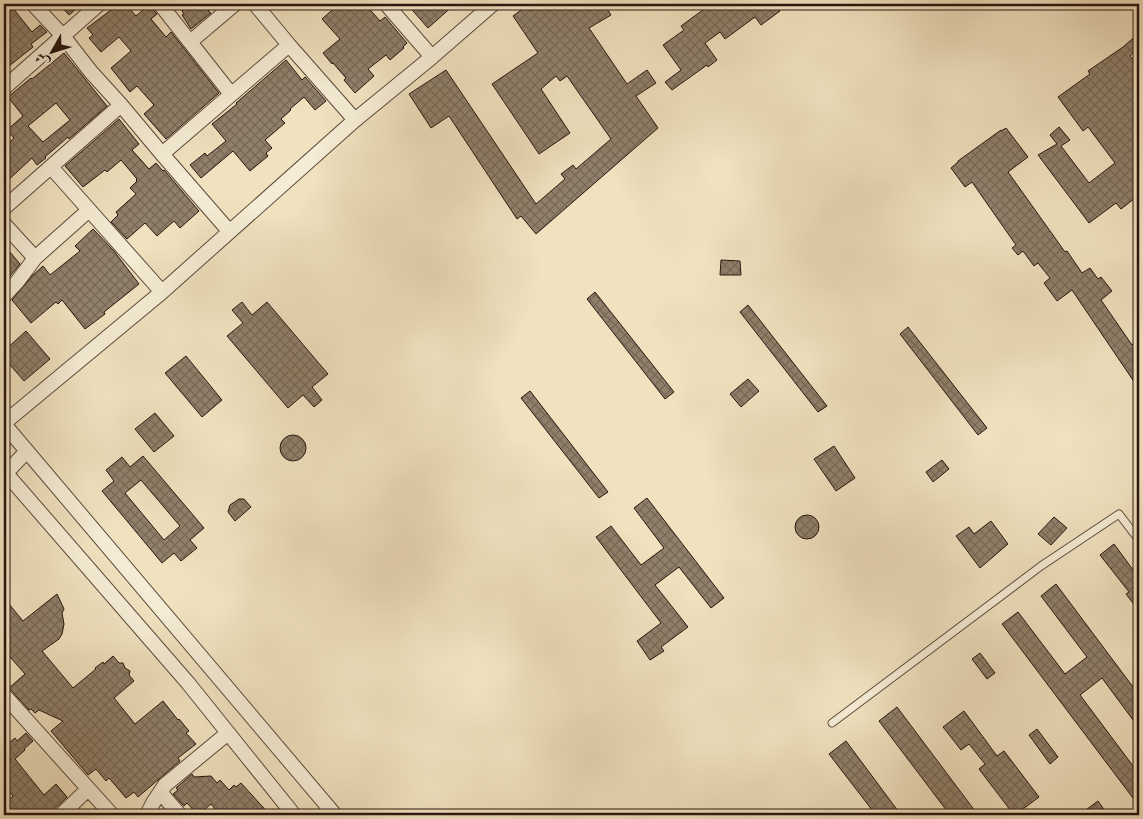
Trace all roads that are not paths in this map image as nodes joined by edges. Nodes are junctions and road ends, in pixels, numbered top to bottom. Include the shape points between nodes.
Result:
1 (33, 4) edge
2 (99, 4) edge
3 (160, 4) edge
4 (235, 4) edge
5 (255, 4) edge
6 (386, 4) edge
7 (493, 4) edge
8 (62, 36) junction
9 (190, 42) junction
10 (289, 45) junction
11 (432, 57) junction
12 (4, 88) edge
13 (231, 94) junction
14 (122, 105) junction
15 (355, 120) junction
16 (162, 154) junction
17 (51, 167) junction
18 (4, 208) edge
19 (89, 210) junction
20 (4, 224) edge
21 (229, 231) junction
22 (35, 258) junction
23 (162, 292) junction
24 (4, 296) edge
25 (4, 423) edge
26 (26, 452) junction
27 (5, 472) edge
28 (1139, 540) edge
29 (4, 695) edge
30 (832, 723) dead end
31 (228, 733) junction
32 (88, 790) junction
33 (160, 792) junction
34 (61, 815) edge
35 (112, 815) edge
36 (147, 815) edge
37 (180, 815) edge
38 (294, 815) edge
39 (335, 815) edge

1 - 8 street
2 - 8 street
3 - 9 street
4 - 9 street
5 - 10 street
6 - 11 street
7 - 11 street
8 - 12 street
8 - 14 street
9 - 13 street
10 - 13 street
10 - 15 street
11 - 15 street
13 - 16 street
14 - 16 street
14 - 17 street
15 - 21 street
16 - 21 street
17 - 18 street
17 - 19 street
19 - 22 street
19 - 23 street
20 - 22 street
21 - 23 street
22 - 24 street
23 - 25 street
25 - 26 street
26 - 27 street
26 - 39 street
27 - 31 street
28 - 30 lane via 1119,514 1041,566
29 - 32 street
31 - 33 street
31 - 38 street
32 - 34 street
32 - 35 street
33 - 36 street
33 - 37 street

